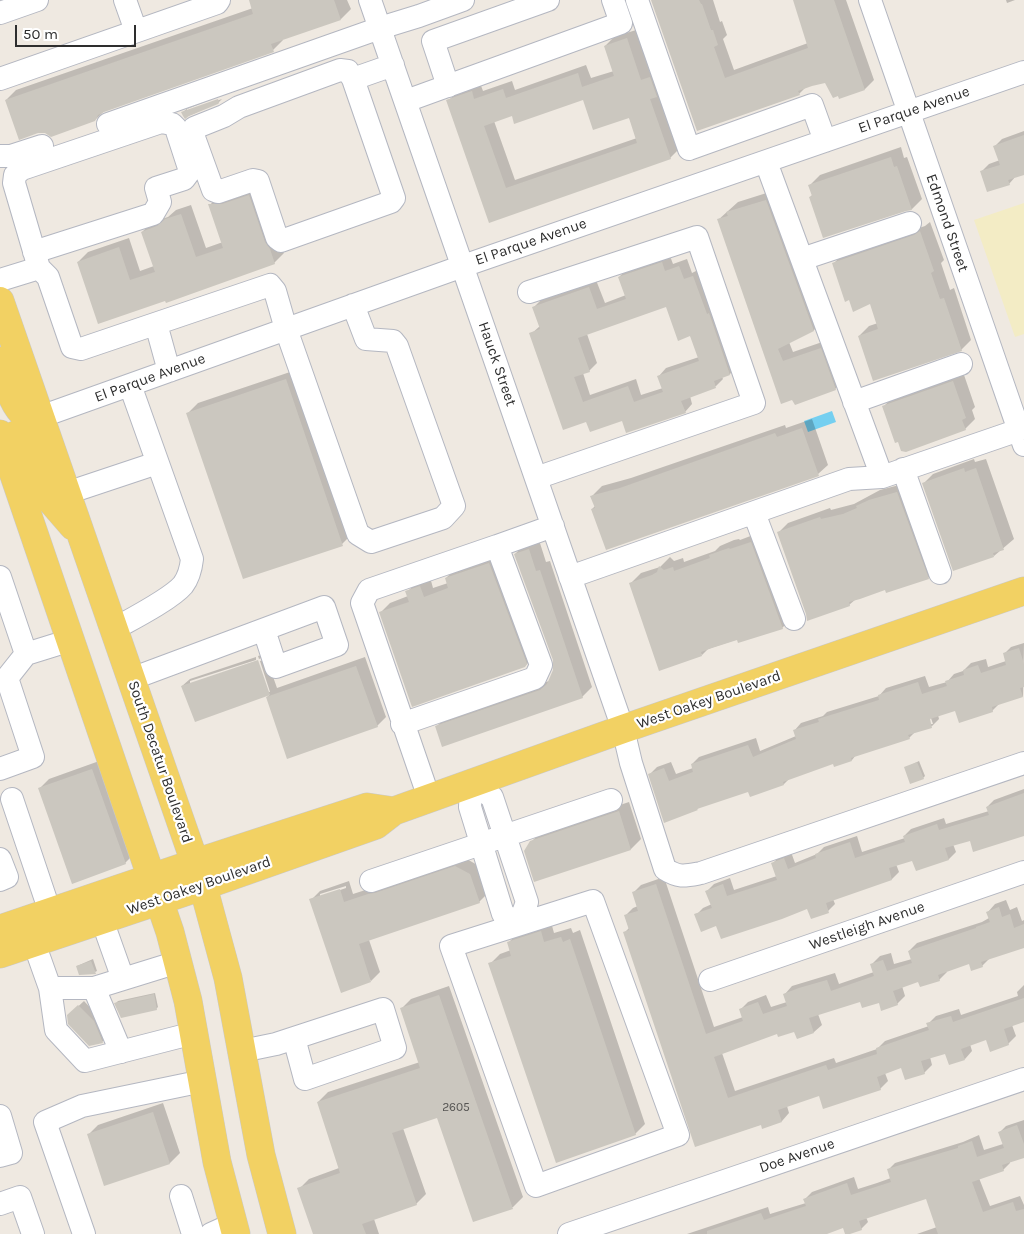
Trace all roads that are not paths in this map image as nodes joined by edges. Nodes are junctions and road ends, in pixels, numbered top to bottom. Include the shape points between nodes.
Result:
1 (37, 0) edge
2 (125, 0) edge
3 (219, 0) edge
4 (370, 0) edge
5 (463, 0) edge
6 (548, 0) edge
7 (613, 0) edge
8 (636, 0) edge
9 (870, 0) edge
10 (0, 13) edge
11 (380, 28) junction
12 (136, 31) junction
13 (393, 65) junction
14 (1024, 72) edge
15 (0, 79) edge
16 (353, 79) junction
17 (448, 86) junction
18 (406, 101) junction
19 (909, 112) junction
20 (825, 142) junction
21 (0, 156) edge
22 (766, 162) junction
23 (910, 223) dead end
24 (802, 259) junction
25 (36, 260) junction
26 (463, 266) junction
27 (0, 280) edge
28 (529, 292) dead end
29 (0, 301) edge
30 (353, 305) junction
31 (156, 324) junction
32 (286, 329) junction
33 (0, 361) edge
34 (961, 364) dead end
35 (169, 371) junction
36 (130, 385) junction
37 (854, 402) junction
38 (40, 417) junction
39 (1021, 437) edge
40 (1, 438) edge
41 (157, 463) junction
42 (903, 469) junction
43 (882, 477) junction
44 (536, 478) junction
45 (67, 493) junction
46 (754, 512) junction
47 (553, 526) junction
48 (82, 536) junction
49 (497, 546) junction
50 (940, 573) dead end
51 (570, 577) junction
52 (0, 578) edge
53 (1024, 591) edge
54 (794, 619) dead end
55 (114, 629) junction
56 (264, 630) dead end
57 (71, 640) junction
58 (26, 654) junction
59 (132, 679) junction
60 (402, 724) junction
61 (623, 729) junction
62 (1024, 763) edge
63 (0, 768) edge
64 (472, 783) junction
65 (429, 798) junction
66 (12, 799) dead end
67 (611, 800) dead end
68 (505, 836) junction
69 (481, 844) junction
70 (0, 859) edge
71 (1024, 872) edge
72 (199, 874) junction
73 (0, 880) edge
74 (371, 881) dead end
75 (156, 889) junction
76 (50, 912) junction
77 (102, 920) junction
78 (519, 924) junction
79 (0, 929) edge
80 (34, 943) junction
81 (0, 954) edge
82 (178, 962) junction
83 (122, 979) junction
84 (710, 980) dead end
85 (50, 988) junction
86 (94, 988) junction
87 (194, 1033) junction
88 (294, 1038) dead end
89 (242, 1051) junction
90 (121, 1052) junction
91 (1024, 1079) edge
92 (203, 1081) junction
93 (0, 1116) edge
94 (0, 1156) edge
95 (181, 1196) dead end
96 (0, 1204) edge
97 (231, 1231) edge
98 (33, 1234) edge
99 (84, 1234) edge
100 (193, 1234) edge
101 (282, 1234) edge
102 (569, 1234) edge

1 - 10 street
2 - 12 street
3 - 12 street
4 - 11 street, Hauck Street
5 - 11 street
6 - 17 street via 433,41
7 - 17 street via 621,23
8 - 20 street via 688,149 812,105
9 - 19 street, Edmond Street
11 - 13 street, Hauck Street
11 - 21 street via 102,126 12,156
12 - 15 street
13 - 16 street
13 - 18 street, Hauck Street
14 - 19 street, El Parque Avenue
16 - 16 street via 348,71 340,70 239,107 194,128 192,132 213,190 218,192 258,181 277,238 281,241 391,202 394,198
17 - 18 street
18 - 26 street, Hauck Street
19 - 20 street, El Parque Avenue
19 - 39 street, Edmond Street
20 - 22 street, El Parque Avenue
22 - 24 street
22 - 26 street, El Parque Avenue
23 - 24 street
24 - 37 street
25 - 25 street via 14,183 15,175 22,169 161,122 176,128 190,171 184,179 156,188 160,202 153,214
25 - 27 street
25 - 31 street via 48,276 72,347 81,348
26 - 30 street, El Parque Avenue
26 - 44 street, Hauck Street
28 - 44 street via 697,237 754,403
29 - 38 main road, South Decatur Boulevard
30 - 32 street, El Parque Avenue
30 - 32 street via 366,339 393,341 398,346 454,506 443,518 371,542 358,534
31 - 32 street via 270,285
31 - 35 street
32 - 35 street, El Parque Avenue
33 - 38 main road via 16,406 24,414
34 - 37 street
35 - 36 street, El Parque Avenue
36 - 38 street, El Parque Avenue
36 - 41 street
37 - 43 street
38 - 45 main road, South Decatur Boulevard
39 - 42 street
40 - 48 main road via 25,435 47,496
40 - 57 main road
41 - 45 street
41 - 55 street via 192,559 191,570 183,585 171,595
42 - 43 street
42 - 50 street
43 - 46 street via 849,479
44 - 47 street, Hauck Street
45 - 48 main road, South Decatur Boulevard
46 - 51 street
46 - 54 street
47 - 49 street
47 - 51 street, Hauck Street
48 - 55 main road, South Decatur Boulevard
49 - 60 street via 369,590 362,603
49 - 60 street via 541,665 535,678
51 - 61 street, Hauck Street
52 - 58 street
53 - 61 main road, West Oakey Boulevard
55 - 59 main road, South Decatur Boulevard
56 - 59 street
57 - 58 street
57 - 75 main road
58 - 63 street via 7,678 33,758
59 - 72 main road, South Decatur Boulevard
60 - 65 street
61 - 62 street, Hauck Street via 665,869 675,875 701,873
61 - 64 main road, West Oakey Boulevard
64 - 65 main road, West Oakey Boulevard
64 - 68 street via 492,797
64 - 69 street via 470,807
65 - 72 main road, West Oakey Boulevard via 394,810 367,807
66 - 76 street
67 - 68 street
68 - 69 street
68 - 78 street via 527,902
69 - 74 street
69 - 78 street via 503,914
70 - 73 street via 7,877
71 - 84 street, Westleigh Avenue
72 - 75 main road, West Oakey Boulevard
72 - 89 main road, South Decatur Boulevard via 228,978
75 - 76 main road, West Oakey Boulevard
75 - 77 main road, West Oakey Boulevard
75 - 82 main road
76 - 79 main road, West Oakey Boulevard
77 - 80 main road, West Oakey Boulevard
77 - 83 street
78 - 78 street via 592,901 678,1135 536,1186 451,946
80 - 81 main road, West Oakey Boulevard
80 - 85 street
82 - 83 street
82 - 87 main road
83 - 86 street
85 - 86 street
85 - 90 street via 56,1030 85,1061
86 - 90 street
87 - 90 street
87 - 92 main road
88 - 89 street
89 - 101 main road, South Decatur Boulevard via 261,1155
91 - 102 street, Doe Avenue
92 - 97 main road
92 - 99 street via 82,1106 45,1122
93 - 94 street via 11,1153
95 - 100 street
96 - 98 street via 20,1197

